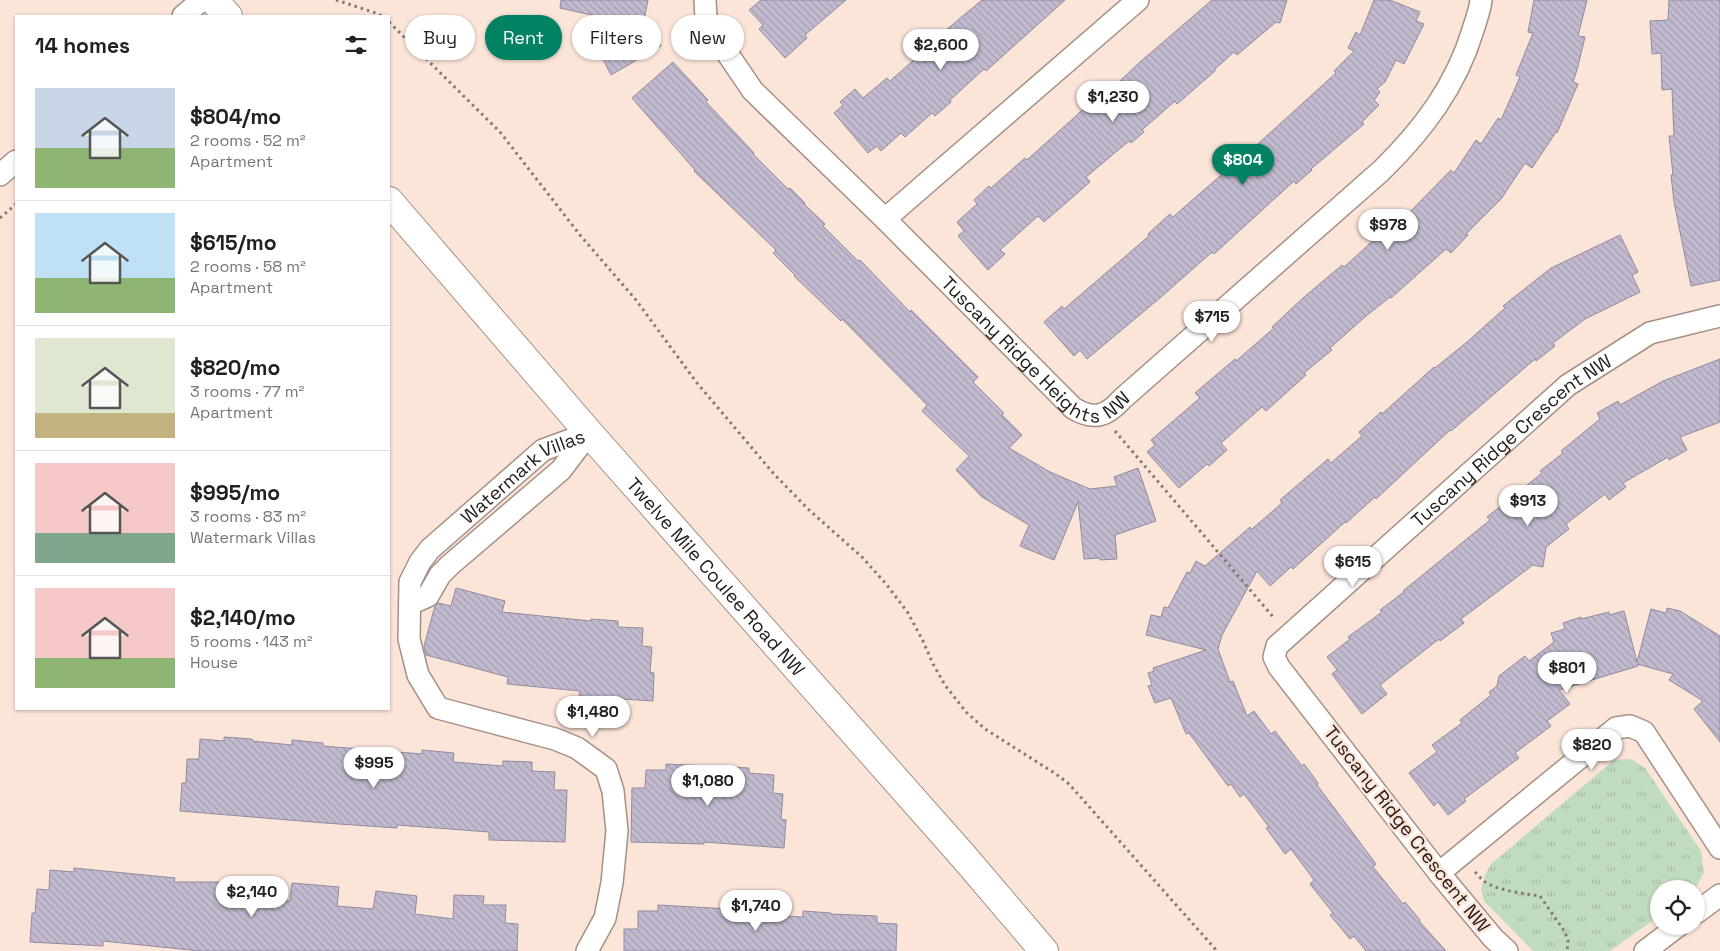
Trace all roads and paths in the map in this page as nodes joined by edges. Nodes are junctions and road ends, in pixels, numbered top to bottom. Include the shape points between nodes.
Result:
1 (202, 0) edge
2 (214, 0) edge
3 (336, 0) edge
4 (705, 0) edge
5 (1138, 0) edge
6 (1481, 0) edge
7 (184, 15) edge
8 (227, 15) edge
9 (380, 15) edge
10 (390, 23) edge
11 (15, 162) edge
12 (0, 175) edge
13 (390, 202) edge
14 (15, 205) edge
15 (0, 218) edge
16 (884, 219) junction
17 (1720, 316) edge
18 (1102, 415) junction
19 (589, 432) junction
20 (1289, 636) junction
21 (1720, 848) edge
22 (1461, 855) junction
23 (1439, 873) junction
24 (1720, 895) edge
25 (1705, 906) edge
26 (1666, 935) edge
27 (586, 951) edge
28 (1044, 951) edge
29 (1217, 951) edge
30 (1507, 951) edge
31 (1567, 951) edge
32 (1645, 951) edge

1 - 7 street
2 - 8 street
3 - 9 path
4 - 16 street, Tuscany Ridge Heights NW via 710,28 753,91
5 - 16 street
6 - 18 street, Tuscany Ridge Heights NW via 1459,68 1435,109 1408,145 1112,410
10 - 29 path via 500,132 636,300 702,390 774,474 887,585 924,641 946,685 966,712 985,729 1069,784
11 - 12 street
13 - 19 street, Twelve Mile Coulee Road NW
14 - 15 path
16 - 18 street, Tuscany Ridge Heights NW via 1073,408 1082,414
17 - 20 street, Tuscany Ridge Crescent NW via 1650,333 1568,386
18 - 20 path
19 - 27 street, Watermark Villas via 561,470 450,565 428,596 410,604 410,639 418,675 438,708 555,739 577,748 606,769 613,791 617,830 605,918
19 - 28 street, Twelve Mile Coulee Road NW
20 - 23 street, Tuscany Ridge Crescent NW via 1277,646 1274,657 1279,667
21 - 22 street via 1644,732 1630,726 1616,728
22 - 23 street
22 - 31 path via 1483,881 1492,886 1540,896 1565,932
23 - 30 street, Tuscany Ridge Crescent NW
24 - 25 street
26 - 32 street

